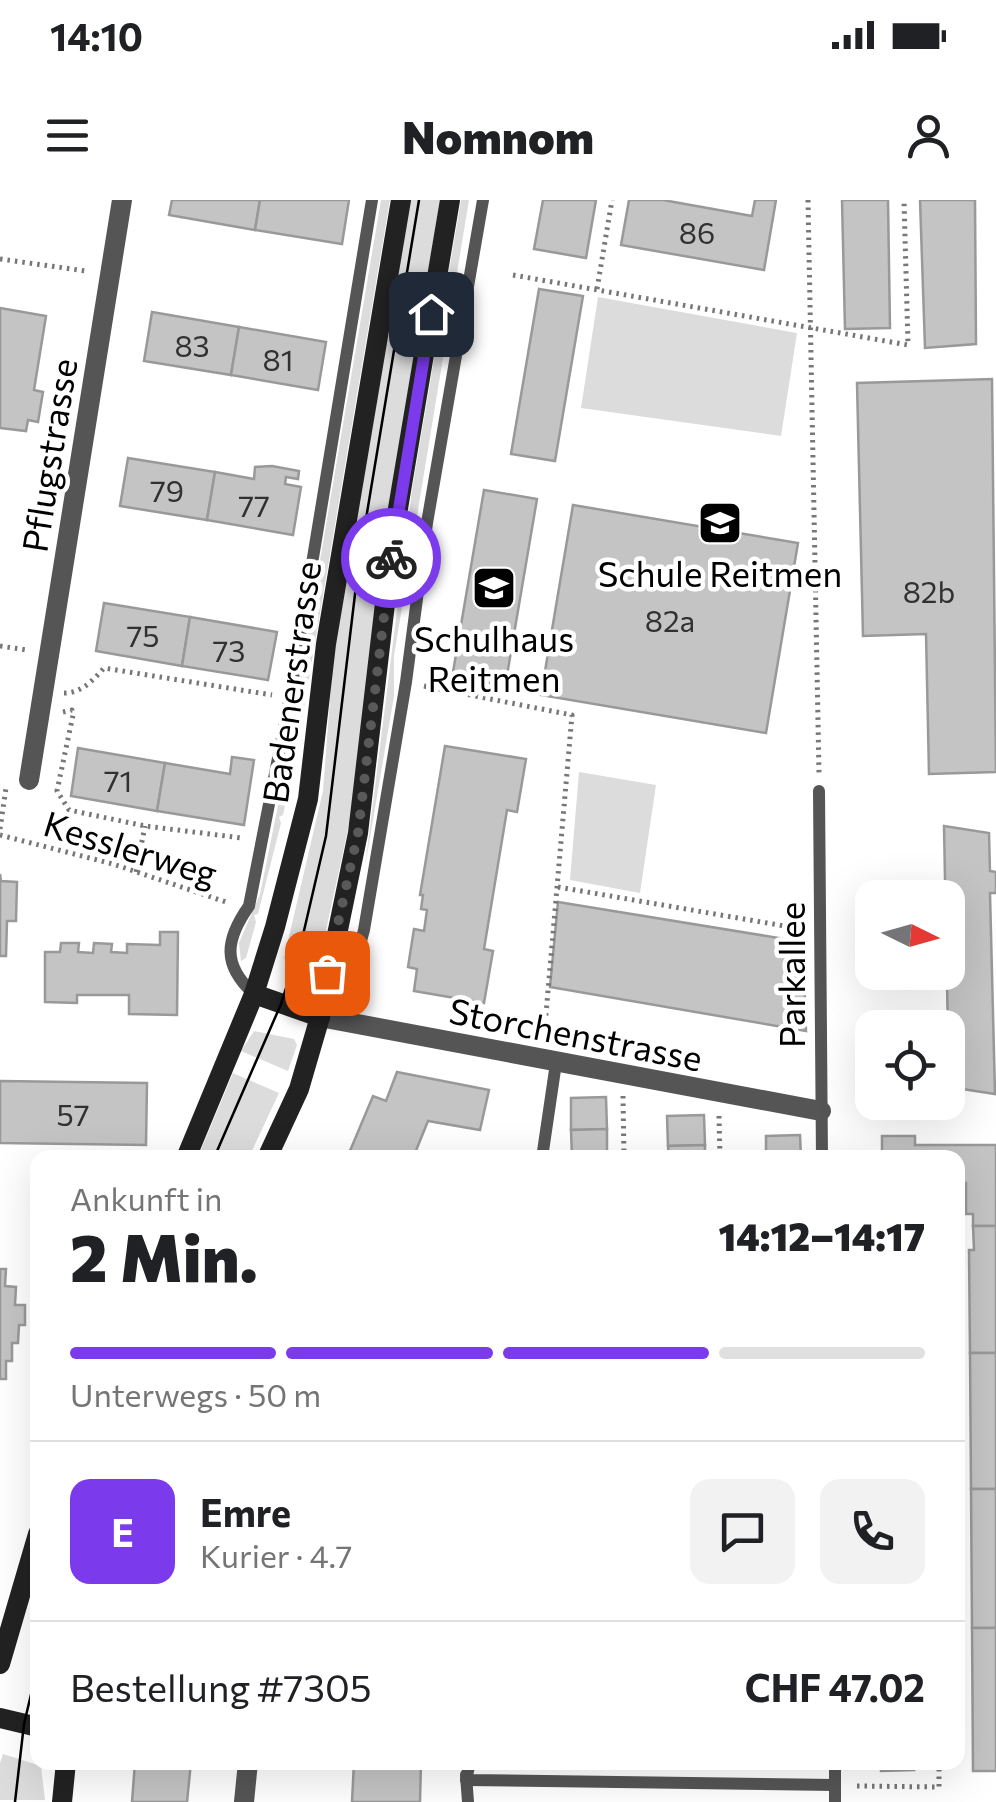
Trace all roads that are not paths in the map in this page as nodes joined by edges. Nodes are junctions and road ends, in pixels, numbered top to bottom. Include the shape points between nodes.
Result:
1 (122, 200) edge
2 (372, 200) edge
3 (401, 200) edge
4 (450, 200) edge
5 (483, 200) edge
6 (29, 780) dead end
7 (819, 792) road end
8 (254, 994) junction
9 (320, 1017) junction
10 (549, 1061) junction
11 (821, 1111) junction
12 (189, 1150) edge
13 (271, 1150) edge
14 (543, 1150) edge
15 (822, 1150) edge
16 (30, 1559) edge
17 (0, 1664) edge
18 (0, 1718) edge
19 (30, 1725) edge
20 (65, 1770) edge
21 (247, 1770) edge
22 (467, 1770) edge
23 (835, 1770) edge
24 (466, 1780) junction
25 (835, 1786) junction
26 (62, 1802) edge
27 (244, 1802) edge
28 (468, 1802) edge
29 (835, 1802) edge

1 - 6 street, Pflugstrasse
2 - 8 lane via 290,697 249,906 232,936 230,962
3 - 8 main road, Badenerstrasse via 323,660 308,799
4 - 9 main road via 392,544 358,833
5 - 9 lane via 364,930 351,977
7 - 11 lane, Parkallee
8 - 9 main road
8 - 12 main road, Badenerstrasse
9 - 10 street, Storchenstrasse
9 - 13 main road via 299,1089
10 - 11 street, Storchenstrasse
10 - 14 lane
11 - 15 lane, Parkallee
16 - 17 main road
18 - 19 main road
20 - 26 main road
21 - 27 street
22 - 24 lane
23 - 25 lane
24 - 25 lane
24 - 28 lane
25 - 29 lane

